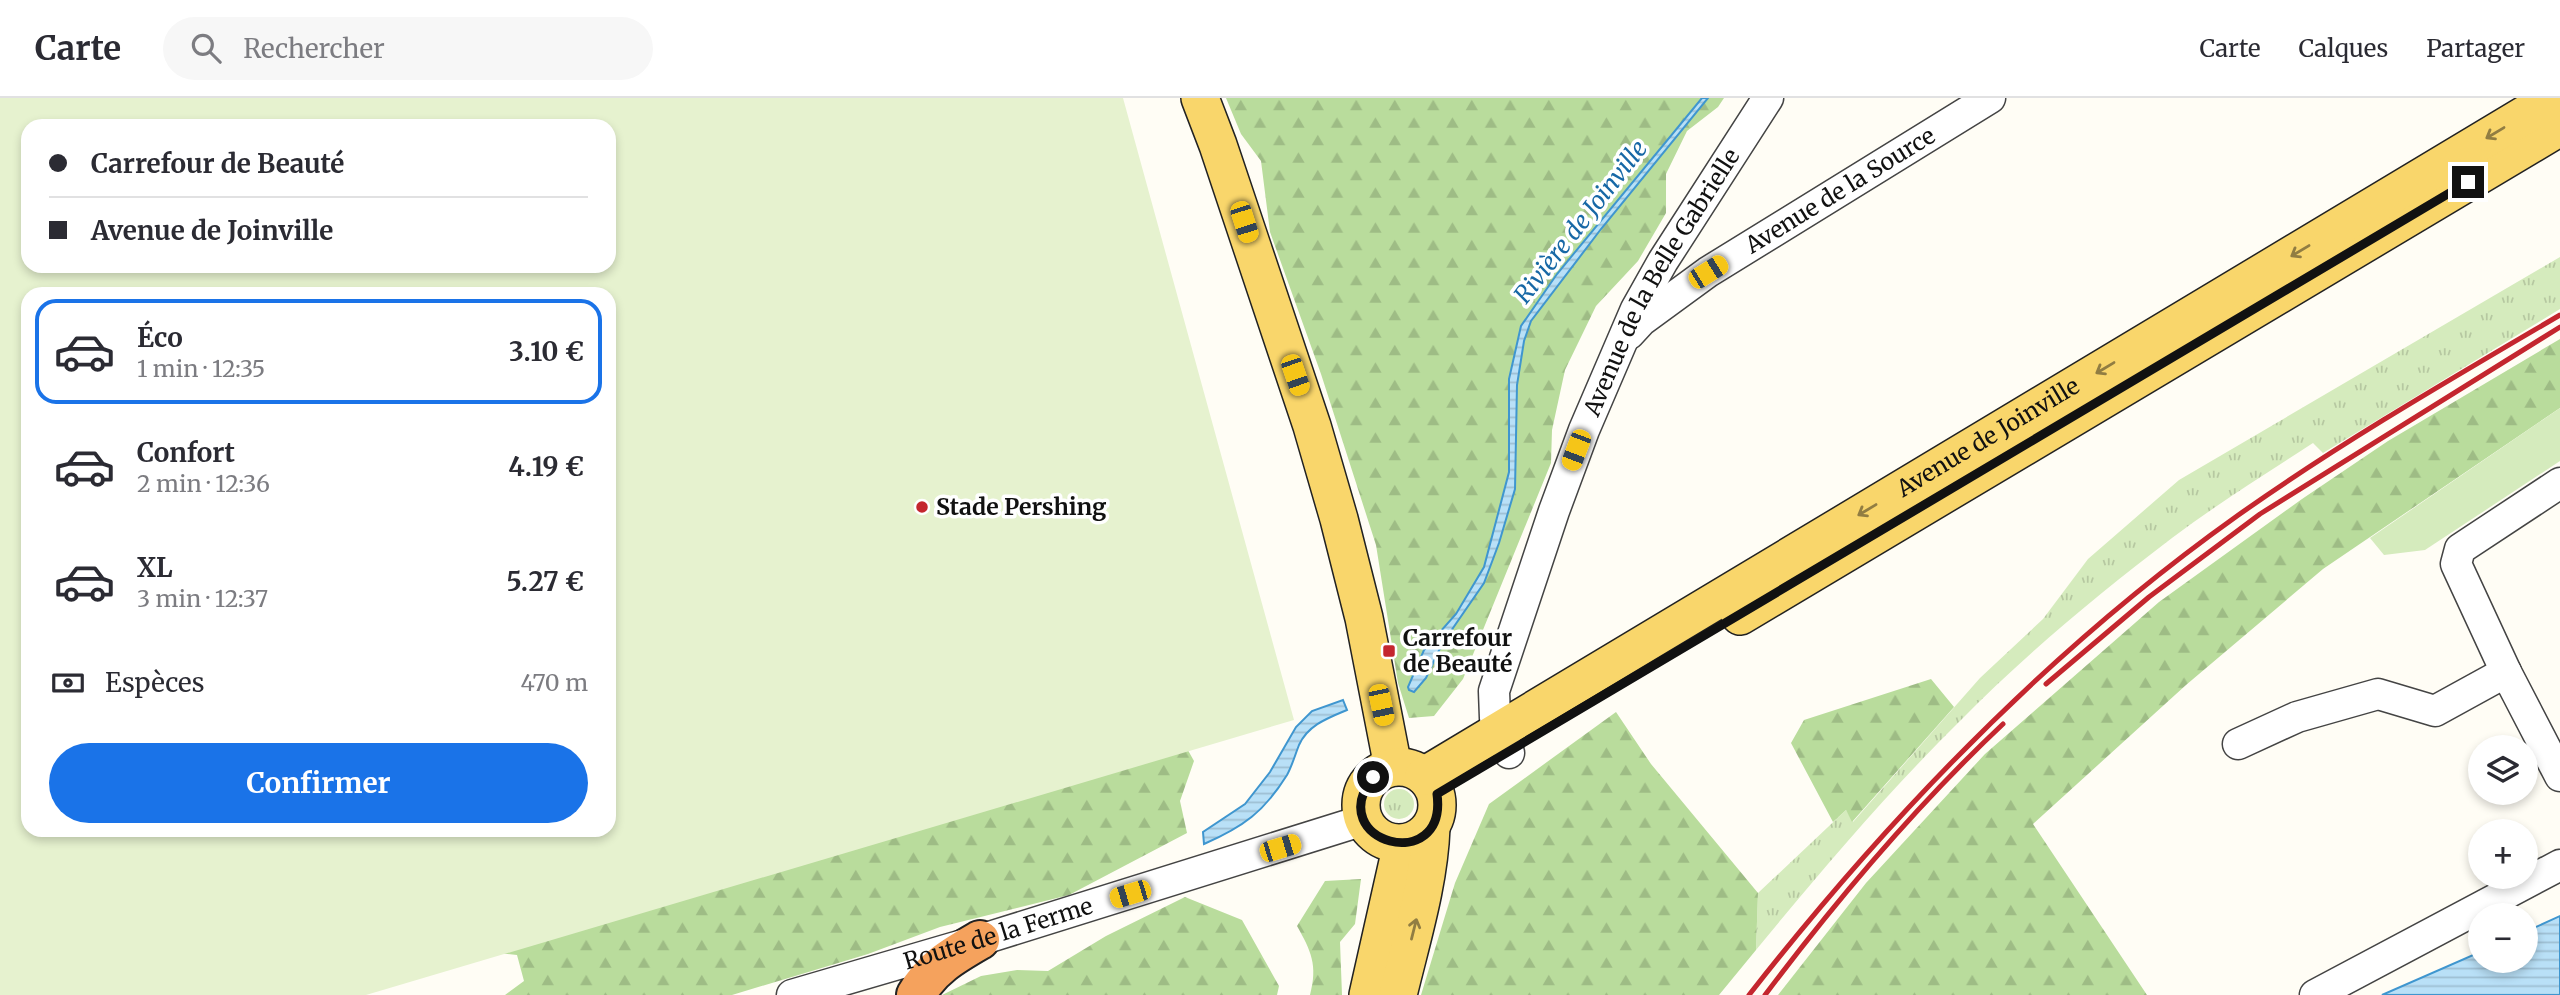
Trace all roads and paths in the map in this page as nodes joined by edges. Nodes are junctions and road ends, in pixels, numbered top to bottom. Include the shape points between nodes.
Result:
1 (1200, 98) edge
2 (1768, 98) edge
3 (1990, 98) edge
4 (2553, 98) edge
5 (2560, 127) edge
6 (1682, 235) junction
7 (1708, 272) junction
8 (1626, 337) junction
9 (2560, 483) edge
10 (2505, 672) junction
11 (1504, 741) junction
12 (2238, 744) dead end
13 (2560, 776) edge
14 (1417, 802) junction
15 (1364, 820) junction
16 (2560, 864) edge
17 (980, 940) junction
18 (792, 995) edge
19 (916, 995) edge
20 (1368, 995) edge
21 (1398, 995) edge
22 (2315, 995) edge

1 - 14 main road via 1303,400
2 - 6 street, Avenue de la Belle Gabrielle
3 - 7 street, Avenue de la Source
4 -> 11 main road, Avenue de Joinville
5 - 11 main road, Avenue de Joinville
6 - 7 street via 1673,272 1682,279
6 - 8 street, Avenue de la Belle Gabrielle via 1636,309
7 - 8 street, Avenue de la Source
8 - 11 street, Avenue de la Belle Gabrielle via 1580,442 1494,691 1494,718
9 - 10 street via 2460,549 2456,564
10 - 12 street via 2435,711 2378,694 2297,717
10 - 13 street
11 - 14 main road, Avenue de Joinville
14 - 15 main road via 1383,841
14 - 15 main road via 1373,777 1361,797
14 - 20 main road
21 -> 14 main road via 1427,874
15 - 17 street, Route de la Ferme
16 - 22 street
17 - 18 street, Route de la Ferme
17 - 19 highway via 942,962

